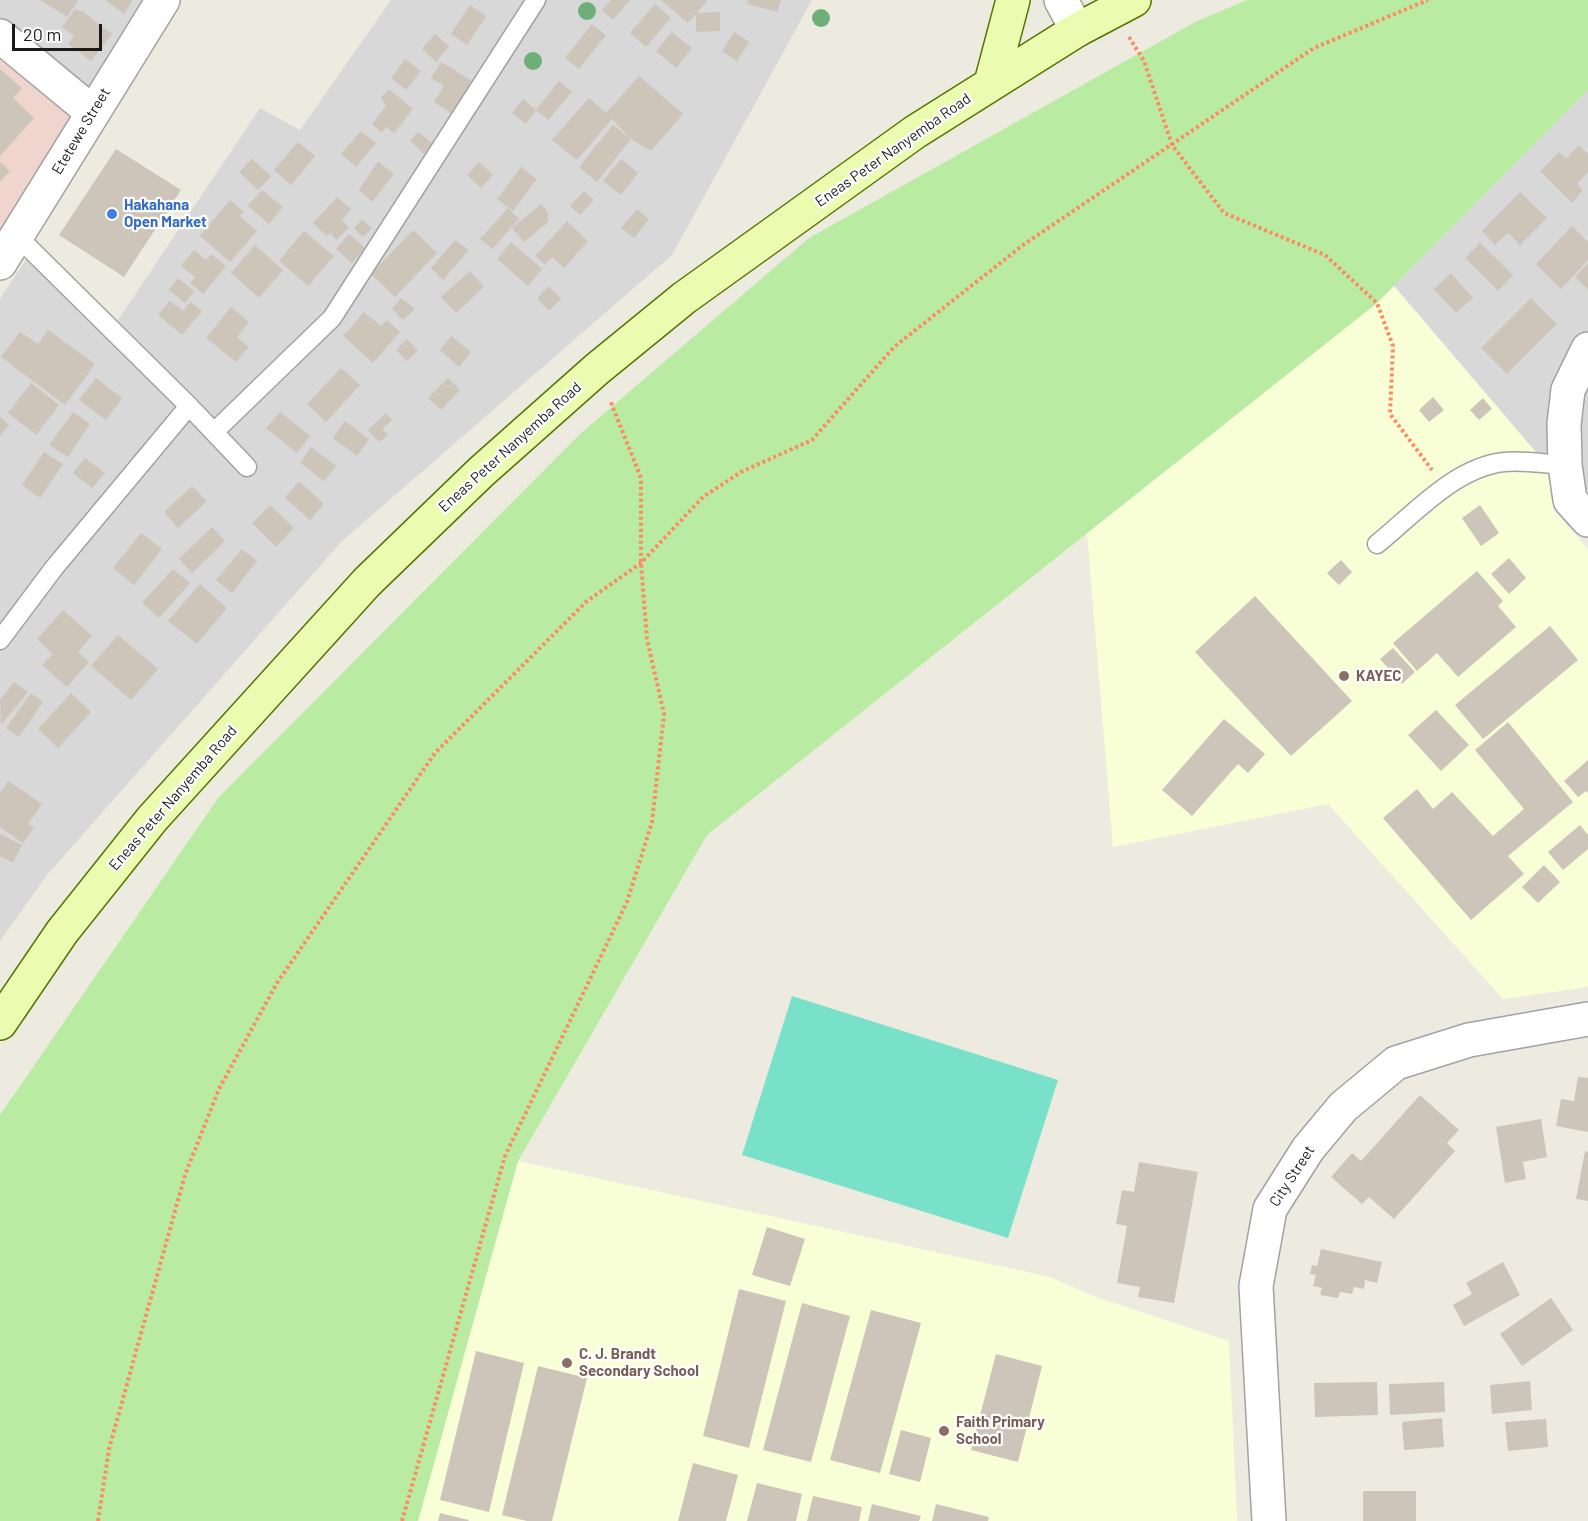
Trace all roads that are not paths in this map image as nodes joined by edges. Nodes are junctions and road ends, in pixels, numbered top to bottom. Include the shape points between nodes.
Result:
1 (163, 0) edge
2 (536, 0) edge
3 (1013, 0) edge
4 (1061, 0) edge
5 (1124, 6) edge
6 (1077, 30) junction
7 (0, 36) edge
8 (991, 83) junction
9 (92, 112) junction
10 (9, 250) edge
11 (1588, 349) edge
12 (189, 406) junction
13 (214, 432) junction
14 (1564, 465) junction
15 (247, 467) dead end
16 (1588, 520) edge
17 (1377, 544) dead end
18 (0, 640) edge
19 (1588, 1019) edge
20 (0, 1023) edge
21 (1269, 1521) edge

1 - 9 street, Etetewe Street
2 - 13 lane via 332,318
3 - 8 main road
4 - 6 street
5 - 6 main road, Eneas Peter Nanyemba Road
6 - 8 main road, Eneas Peter Nanyemba Road
7 - 9 street
8 - 20 main road, Eneas Peter Nanyemba Road via 915,132 684,298 597,369 421,527 152,819 70,922
9 - 10 street, Etetewe Street
10 - 12 lane
11 - 14 street via 1568,390
12 - 13 lane
12 - 18 lane via 54,568
13 - 15 lane
14 - 16 street via 1570,500
14 - 17 lane via 1503,462 1468,473
19 - 21 street, City Street via 1469,1040 1396,1063 1343,1107 1308,1149 1282,1189 1270,1209 1256,1287

